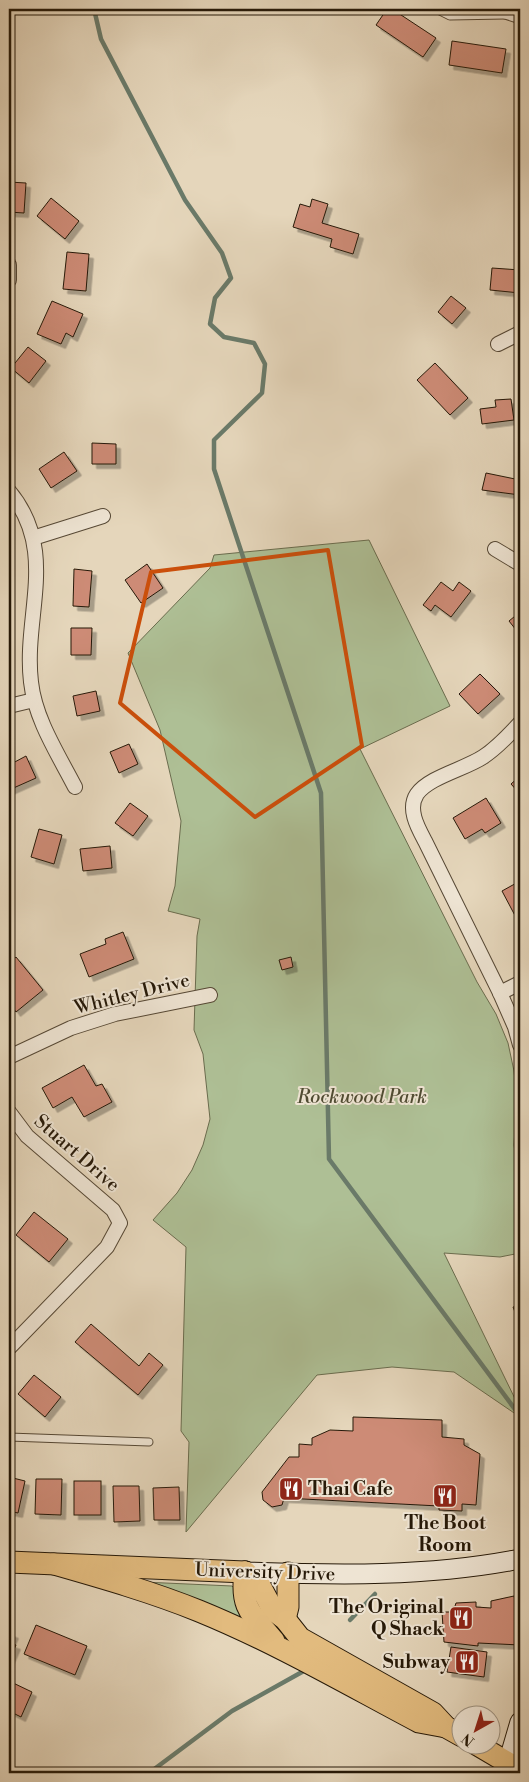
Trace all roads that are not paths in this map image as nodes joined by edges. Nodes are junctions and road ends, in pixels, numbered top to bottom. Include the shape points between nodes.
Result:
1 (436, 9) edge
2 (500, 9) edge
3 (505, 15) junction
4 (520, 20) edge
5 (9, 265) edge
6 (9, 280) edge
7 (520, 333) edge
8 (498, 344) dead end
9 (9, 491) edge
10 (102, 516) dead end
11 (33, 538) junction
12 (495, 549) dead end
13 (520, 564) edge
14 (34, 700) junction
15 (9, 706) edge
16 (520, 724) edge
17 (75, 787) dead end
18 (520, 983) edge
19 (500, 993) junction
20 (210, 995) dead end
21 (520, 1045) edge
22 (9, 1057) edge
23 (9, 1112) edge
24 (9, 1348) edge
25 (9, 1437) edge
26 (149, 1442) dead end
27 (520, 1559) edge
28 (9, 1562) edge
29 (54, 1564) junction
30 (245, 1572) junction
31 (288, 1573) junction
32 (285, 1619) junction
33 (282, 1651) junction
34 (520, 1722) edge
35 (452, 1730) edge
36 (452, 1731) edge
37 (490, 1754) edge
38 (511, 1769) edge

1 - 3 lane via 450,16
2 - 3 lane
3 - 4 lane
5 - 6 street
7 - 8 street
9 - 11 street
10 - 11 street
11 - 14 street via 37,576 29,649
12 - 13 street
14 - 15 street
14 - 17 street
16 - 19 street via 484,756 427,785 416,795 413,810 415,822
18 - 19 street
19 - 21 street
20 - 22 street, Whitley Drive via 115,1014 71,1028
23 - 24 street, Stuart Drive via 27,1136 113,1210 120,1223 107,1247
25 - 26 lane
27 - 31 street, University Drive via 439,1571
28 - 29 main road, University Drive
29 - 30 main road, University Drive
29 - 33 main road via 171,1600
30 - 31 street, University Drive
30 - 32 main road via 259,1584 273,1610
30 - 33 main road via 243,1598 246,1608
31 - 32 main road
32 - 35 main road via 308,1643 433,1713
33 - 36 main road via 419,1722
34 - 38 street
37 - 38 main road

